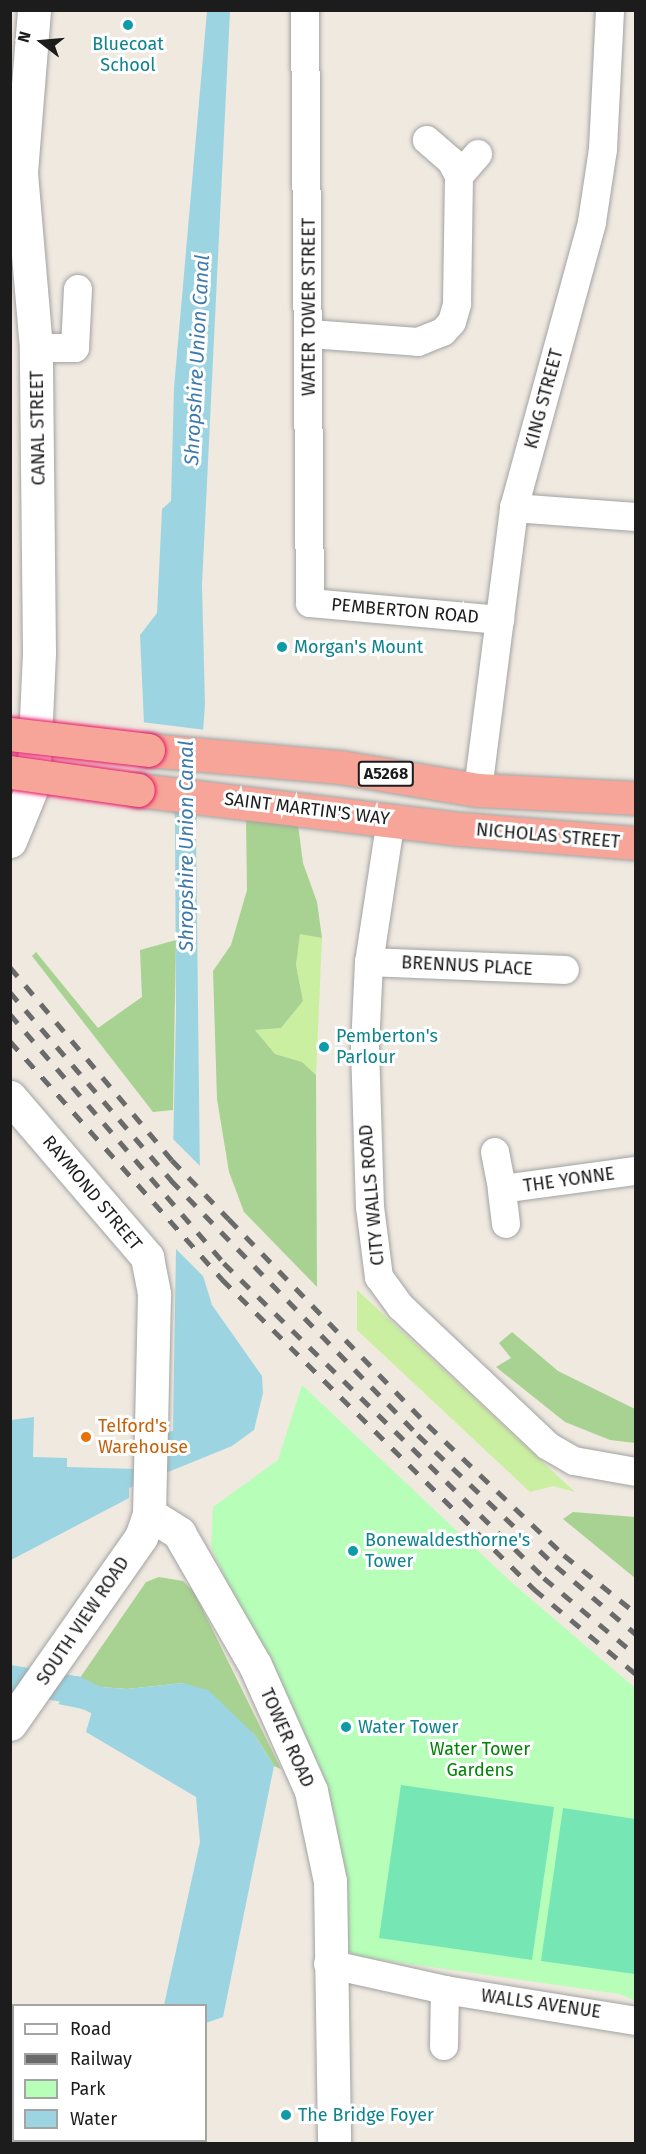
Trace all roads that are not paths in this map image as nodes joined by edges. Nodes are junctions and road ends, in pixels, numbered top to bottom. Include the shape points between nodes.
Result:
1 (34, 10) edge
2 (305, 10) edge
3 (610, 10) edge
4 (426, 140) dead end
5 (478, 154) dead end
6 (16, 176) edge
7 (459, 176) junction
8 (78, 289) dead end
9 (310, 334) junction
10 (36, 348) junction
11 (514, 508) junction
12 (636, 517) edge
13 (310, 603) joint
14 (500, 620) junction
15 (10, 734) edge
16 (10, 772) edge
17 (478, 790) junction
18 (636, 798) edge
19 (391, 819) junction
20 (461, 829) joint
21 (10, 841) edge
22 (636, 843) edge
23 (369, 962) junction
24 (565, 970) dead end
25 (10, 1097) edge
26 (495, 1152) dead end
27 (636, 1171) edge
28 (502, 1189) junction
29 (506, 1224) dead end
30 (636, 1472) edge
31 (151, 1504) junction
32 (13, 1722) edge
33 (328, 1964) junction
34 (445, 1990) junction
35 (636, 2021) edge
36 (444, 2046) dead end
37 (334, 2144) edge

1 - 6 street, CANAL STREET
2 - 9 street, WATER TOWER STREET
3 - 11 street, KING STREET via 603,149 592,222
4 - 7 street via 450,161
5 - 7 street
6 - 10 street, CANAL STREET
7 - 9 street via 457,304 443,332 418,342
8 - 10 street via 75,348
9 - 13 street, WATER TOWER STREET
10 - 21 street, CANAL STREET via 39,653 34,774 27,807
11 - 12 street
11 - 14 street, KING STREET
13 - 14 street, PEMBERTON ROAD
14 - 17 street, KING STREET
15 - 17 highway, A5268, bridge via 340,767
16 - 19 highway, SAINT MARTIN'S WAY / A5268, bridge
17 - 18 highway, A5268
19 - 20 highway, SAINT MARTIN'S WAY / A5268
19 - 23 street, CITY WALLS ROAD
20 - 22 highway, NICHOLAS STREET / A5268
23 - 24 street, BRENNUS PLACE
23 - 30 street, CITY WALLS ROAD via 365,1104 370,1207 379,1277 401,1307 548,1446 574,1461
25 - 31 street, RAYMOND STREET via 147,1257 153,1294
26 - 28 street, THE YONNE
27 - 28 street, THE YONNE
28 - 29 street, THE YONNE
31 - 32 street, SOUTH VIEW ROAD via 141,1537
31 - 33 street, TOWER ROAD via 179,1533 255,1665 312,1791 330,1881
33 - 34 street, WALLS AVENUE
33 - 37 street, TOWER ROAD
34 - 35 street, WALLS AVENUE
34 - 36 street

